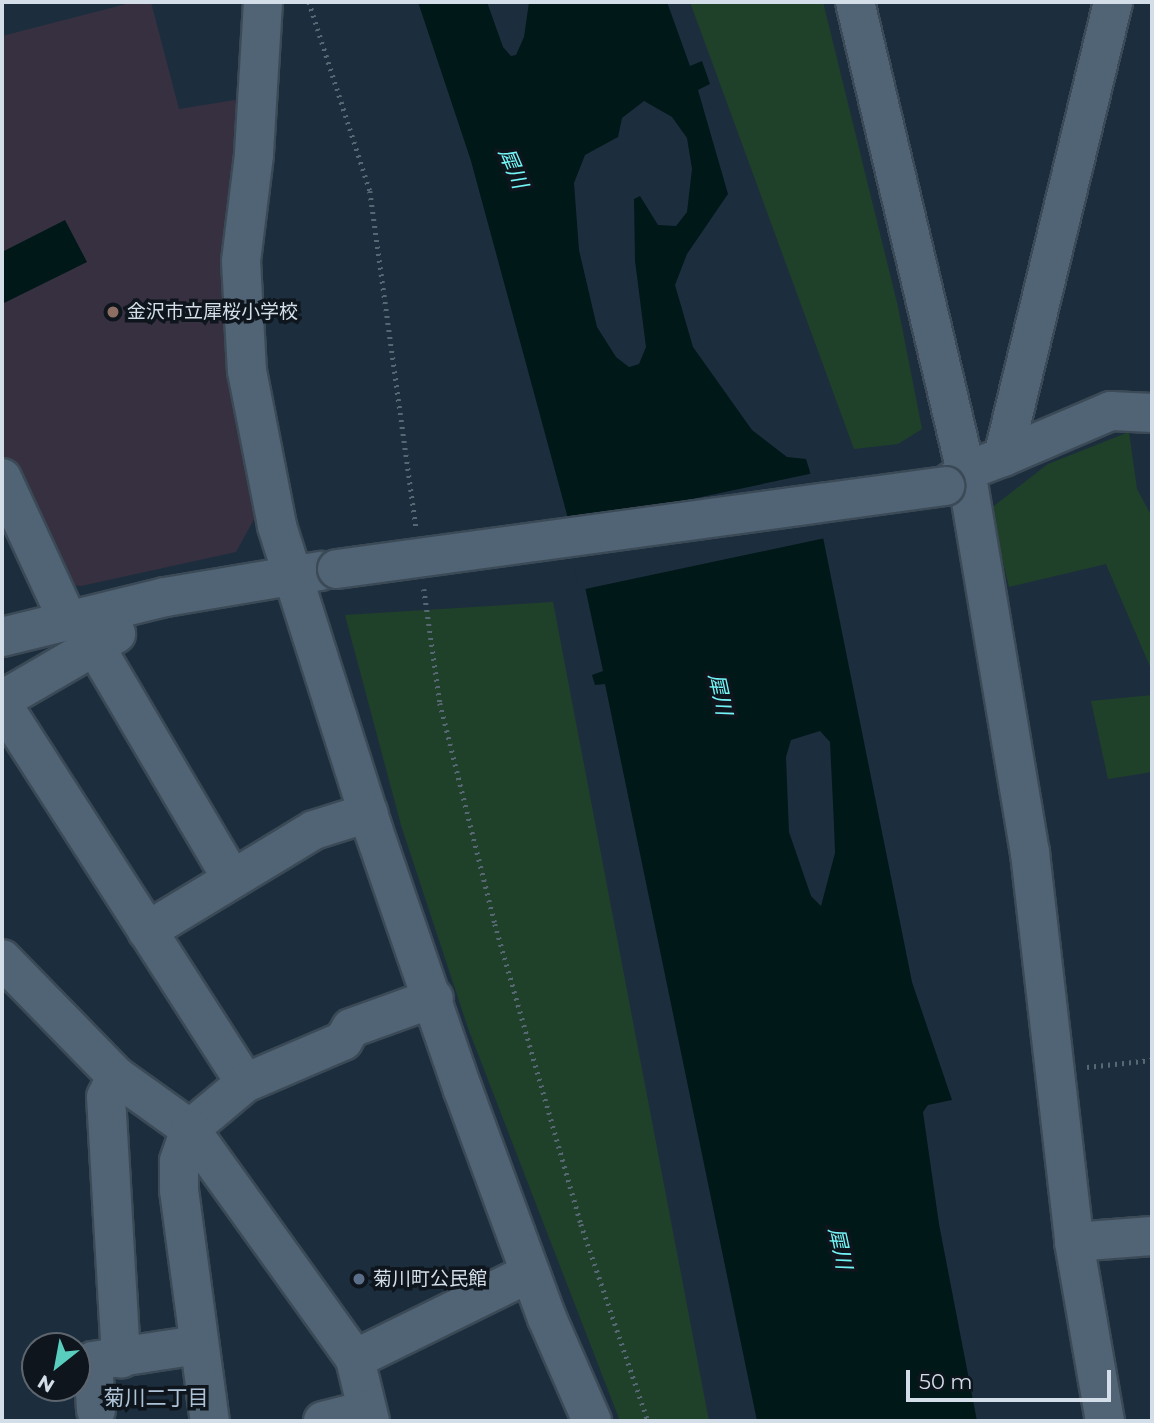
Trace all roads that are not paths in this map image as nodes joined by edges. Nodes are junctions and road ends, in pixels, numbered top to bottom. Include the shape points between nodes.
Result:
1 (263, 2) edge
2 (855, 2) edge
3 (1113, 2) edge
4 (1152, 413) edge
5 (1003, 457) junction
6 (2, 478) edge
7 (956, 479) junction
8 (295, 573) junction
9 (165, 597) junction
10 (68, 621) junction
11 (2, 637) edge
12 (96, 648) junction
13 (2, 702) edge
14 (368, 813) junction
15 (232, 879) junction
16 (147, 931) junction
17 (2, 959) edge
18 (434, 998) junction
19 (116, 1076) junction
20 (245, 1083) junction
21 (190, 1129) junction
22 (1152, 1236) edge
23 (1074, 1242) junction
24 (530, 1273) junction
25 (197, 1345) junction
26 (121, 1359) junction
27 (355, 1359) junction
28 (96, 1410) dead end
29 (368, 1416) edge
30 (210, 1421) edge
31 (323, 1421) edge
32 (592, 1421) edge
33 (1105, 1421) edge

1 - 8 street via 242,261 247,371 278,526
2 - 7 street
3 - 5 street
4 - 5 street via 1111,411
5 - 7 street
6 - 10 street
7 - 8 street, bridge
7 - 23 street via 1031,853
8 - 9 street
8 - 14 street
9 - 10 street
9 - 12 street
10 - 11 street
12 - 13 street
12 - 15 street
13 - 16 street
14 - 15 street via 314,830
14 - 18 street
15 - 16 street
16 - 20 street
17 - 19 street
18 - 20 street via 351,1028 344,1041
18 - 24 street
19 - 21 street
19 - 26 street via 106,1097
20 - 21 street
21 - 25 street via 180,1161 178,1190
21 - 27 street
22 - 23 street
23 - 33 street
24 - 27 street
24 - 32 street
25 - 26 street
25 - 30 street
26 - 28 street via 93,1360
27 - 29 street
29 - 31 street

